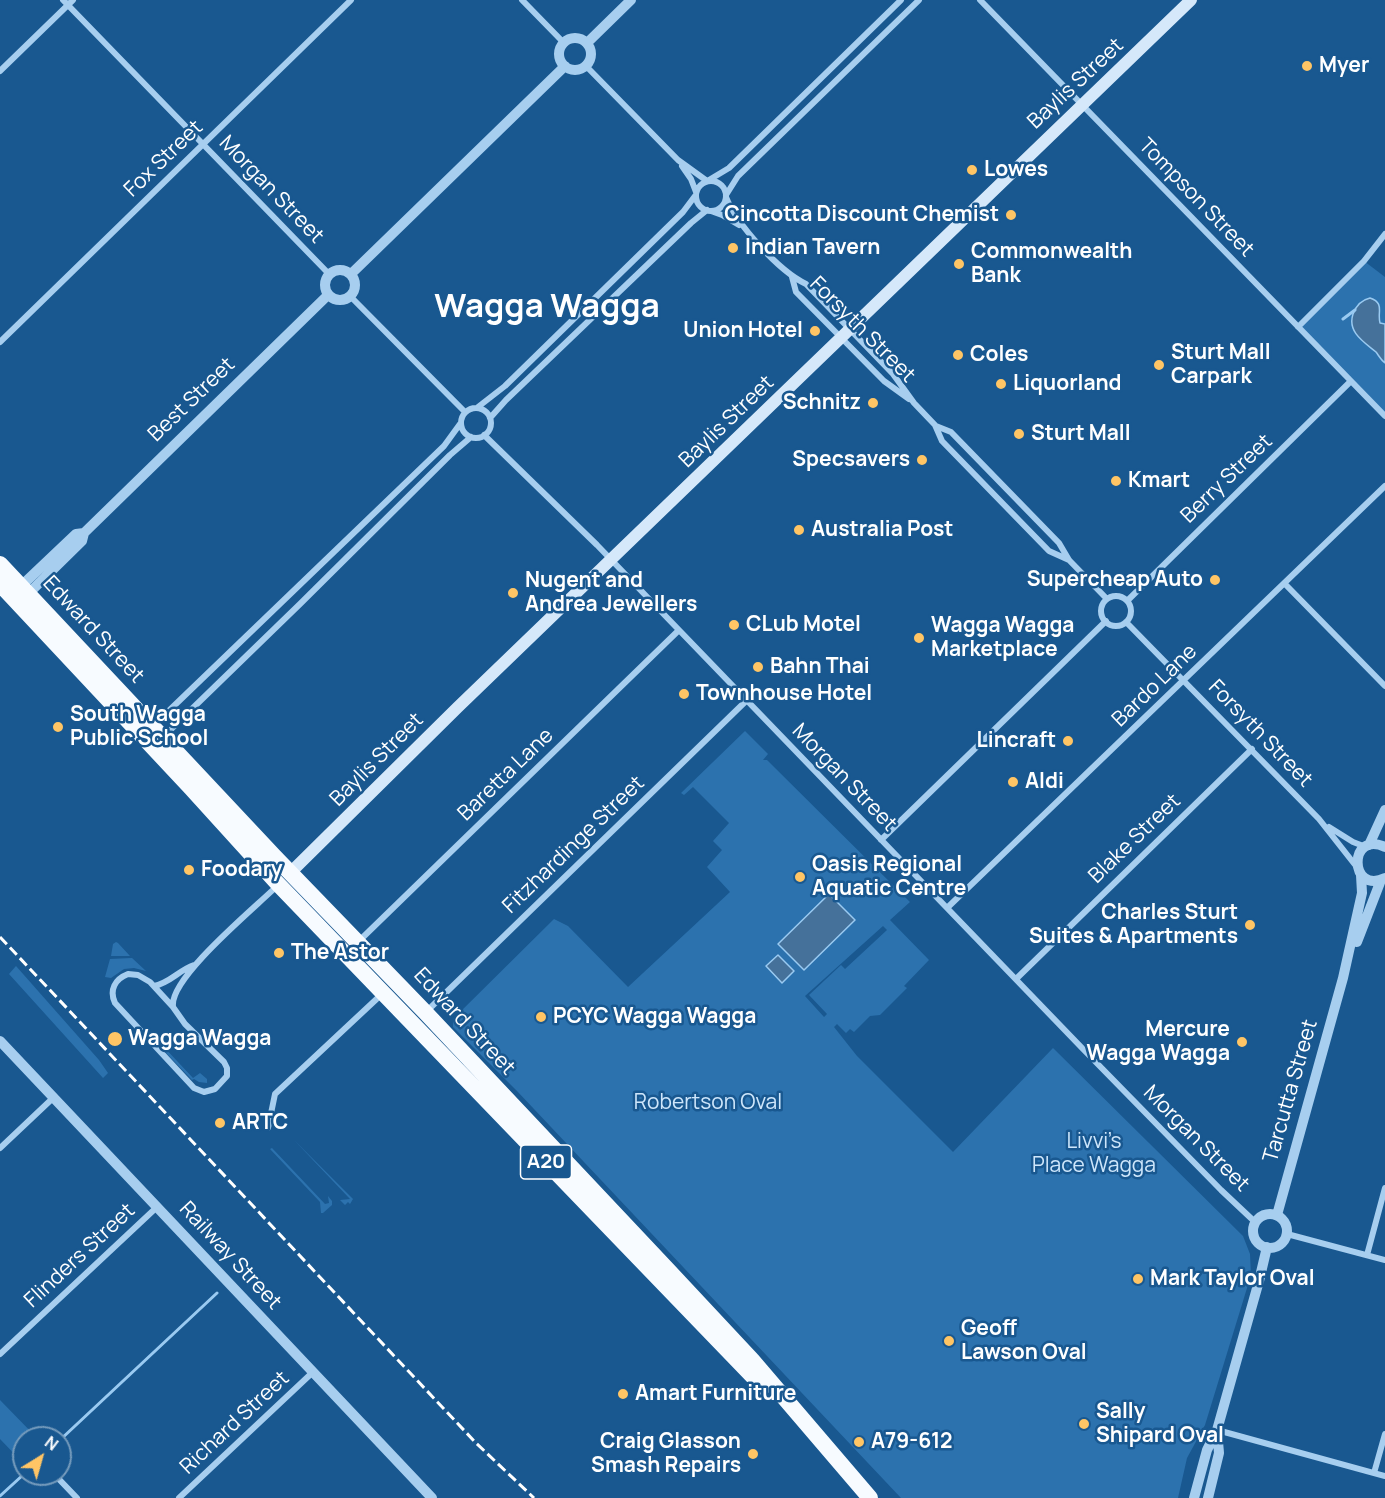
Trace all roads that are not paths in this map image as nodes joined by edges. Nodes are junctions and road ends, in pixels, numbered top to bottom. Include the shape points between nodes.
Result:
1 (351, 0) edge
2 (522, 0) edge
3 (631, 0) edge
4 (901, 0) edge
5 (919, 0) edge
6 (1191, 0) edge
7 (982, 1) edge
8 (68, 2) edge
9 (879, 21) junction
10 (888, 30) junction
11 (564, 43) junction
12 (587, 43) junction
13 (845, 54) junction
14 (854, 63) junction
15 (565, 66) junction
16 (586, 66) junction
17 (0, 71) edge
18 (803, 96) junction
19 (812, 105) junction
20 (1082, 105) junction
21 (769, 129) junction
22 (778, 138) junction
23 (203, 144) junction
24 (678, 160) junction
25 (708, 181) junction
26 (696, 194) junction
27 (726, 196) junction
28 (708, 210) junction
29 (742, 226) junction
30 (1385, 234) edge
31 (646, 248) junction
32 (656, 257) junction
33 (329, 274) junction
34 (351, 274) junction
35 (792, 277) junction
36 (610, 283) junction
37 (620, 291) junction
38 (328, 295) junction
39 (350, 296) junction
40 (569, 323) junction
41 (1298, 327) junction
42 (578, 332) junction
43 (846, 334) junction
44 (0, 342) edge
45 (535, 356) junction
46 (543, 365) junction
47 (1351, 381) junction
48 (914, 403) junction
49 (478, 407) junction
50 (465, 411) junction
51 (1385, 416) edge
52 (490, 418) junction
53 (460, 424) junction
54 (935, 425) junction
55 (484, 435) junction
56 (471, 437) junction
57 (412, 476) junction
58 (420, 484) junction
59 (1385, 486) edge
60 (373, 513) junction
61 (382, 522) junction
62 (330, 555) junction
63 (1069, 560) junction
64 (611, 561) junction
65 (0, 564) edge
66 (340, 565) junction
67 (1284, 584) junction
68 (291, 592) junction
69 (16, 593) edge
70 (1107, 599) junction
71 (1127, 601) junction
72 (301, 603) junction
73 (1106, 621) junction
74 (1126, 622) junction
75 (678, 631) junction
76 (248, 633) junction
77 (259, 644) junction
78 (209, 671) junction
79 (1185, 680) junction
80 (220, 682) junction
81 (1385, 686) edge
82 (746, 701) junction
83 (157, 731) junction
84 (1252, 749) junction
85 (1385, 810) edge
86 (1319, 819) junction
87 (881, 840) junction
88 (1367, 846) junction
89 (1385, 847) edge
90 (1359, 872) junction
91 (284, 879) junction
92 (1383, 879) edge
93 (947, 908) junction
94 (357, 943) junction
95 (194, 965) junction
96 (1343, 978) junction
97 (1016, 979) junction
98 (154, 986) junction
99 (383, 993) junction
100 (173, 1007) junction
101 (425, 1012) junction
102 (413, 1024) junction
103 (0, 1041) edge
104 (53, 1098) junction
105 (268, 1128) dead end
106 (0, 1148) edge
107 (1385, 1188) edge
108 (157, 1207) junction
109 (1277, 1215) junction
110 (1256, 1222) junction
111 (1287, 1234) junction
112 (1266, 1247) junction
113 (1367, 1255) junction
114 (1385, 1260) edge
115 (0, 1354) edge
116 (313, 1372) junction
117 (1217, 1430) junction
118 (1385, 1434) edge
119 (816, 1437) junction
120 (1374, 1473) junction
121 (1200, 1476) junction
122 (1385, 1476) edge
123 (1212, 1479) junction
124 (65, 1486) edge
125 (1201, 1497) edge
126 (76, 1498) edge
127 (179, 1498) edge
128 (431, 1498) edge
129 (872, 1498) edge

1 - 23 street, Fox Street
2 - 11 street
3 - 12 street
4 - 9 street
5 - 10 street
6 - 20 main road, Baylis Street
7 - 20 street, Tompson Street
8 - 17 street
8 - 23 street, Morgan Street
9 - 10 street
9 - 13 street
10 - 14 street
11 - 12 street via 573,38
11 - 15 street via 559,52
12 - 16 street via 591,57
13 - 14 street
13 - 18 street
14 - 19 street
15 - 16 street via 578,70
15 - 34 street
16 - 24 street
18 - 19 street
18 - 21 street
19 - 22 street
20 - 41 street, Tompson Street
20 - 43 main road, Baylis Street
21 - 22 street
21 - 25 street via 729,168
22 - 27 street via 738,176
23 - 33 street, Morgan Street
23 - 44 street, Fox Street
24 - 25 street
24 - 26 street
25 - 26 street via 700,185
25 - 27 street via 717,182
26 - 28 street via 700,207
26 - 31 street
27 - 28 street via 721,207
27 - 29 street, Forsyth Street
28 - 29 street, Forsyth Street
28 - 32 street
29 - 35 street, Forsyth Street
30 - 41 street via 1364,261
31 - 32 street
31 - 36 street
32 - 37 street
33 - 34 street via 337,269
33 - 38 street via 324,282
34 - 39 street via 355,283
35 - 43 street, Forsyth Street via 806,284
35 - 43 street, Forsyth Street via 796,292
36 - 37 street
36 - 40 street
37 - 42 street
38 - 39 street via 342,300
38 - 69 street, Best Street via 84,533 76,534
39 - 50 street
40 - 42 street
40 - 45 street
41 - 47 street, Tompson Street
42 - 46 street
43 - 48 street, Forsyth Street via 893,374
43 - 48 street, Forsyth Street via 884,381
43 - 64 main road, Baylis Street
45 - 46 street
45 - 49 street
46 - 52 street
47 - 51 street, Tompson Street
47 - 71 street, Berry Street
48 - 54 street, Forsyth Street
49 - 50 street
49 - 52 street
50 - 53 street
52 - 55 street via 490,428
53 - 56 street
53 - 57 street via 444,446
54 - 63 street, Forsyth Street via 951,432 1059,543
54 - 63 street, Forsyth Street via 942,441 1049,551
55 - 56 street
55 - 64 street, Morgan Street
56 - 58 street
57 - 58 street
57 - 60 street
58 - 61 street
59 - 67 street, Bardo Lane
60 - 61 street
60 - 62 street
61 - 66 street
62 - 66 street
62 - 68 street
63 - 70 street, Forsyth Street
64 - 75 street, Morgan Street
64 - 91 main road, Baylis Street
65 - 69 highway, Edward Street / A20
66 - 72 street
67 - 79 street, Bardo Lane
67 - 81 street
68 - 72 street
68 - 76 street
69 - 83 highway, Edward Street / A20
69 - 91 highway, Edward Street / A20 via 191,788
70 - 71 street via 1119,596
70 - 73 street via 1101,607
71 - 74 street via 1131,609
72 - 77 street
73 - 74 street via 1118,626
73 - 87 street
74 - 79 street, Forsyth Street
75 - 82 street, Morgan Street
75 - 94 street, Baretta Lane
76 - 77 street
76 - 78 street
77 - 80 street
78 - 80 street
78 - 83 street
79 - 84 street, Forsyth Street
79 - 93 street, Bardo Lane
80 - 83 street
82 - 87 street, Morgan Street
82 - 101 street, Fitzhardinge Street
83 - 91 highway, Edward Street / A20
84 - 86 street, Forsyth Street
84 - 97 street, Blake Street
85 - 88 street
86 - 88 street, Forsyth Street via 1340,835
86 - 90 street, Forsyth Street
87 - 93 street, Morgan Street
88 - 89 street
88 - 90 street, Tarcutta Street via 1357,859
90 - 92 street via 1371,880
90 - 96 street, Tarcutta Street via 1362,893
91 - 94 highway, Edward Street / A20
91 - 95 street
91 - 99 highway, Edward Street / A20
92 - 96 street, Tarcutta Street
93 - 97 street, Morgan Street
94 - 101 highway, Edward Street / A20
95 - 98 street
95 - 100 street via 174,994
96 - 109 street, Tarcutta Street
97 - 110 street, Morgan Street
98 - 100 street
98 - 100 street via 138,975 126,975 115,982 112,997 194,1088 213,1090 226,1078 226,1065
99 - 102 highway, Edward Street / A20
99 - 105 street via 275,1094
101 - 102 highway
101 - 119 highway, Edward Street / A20 via 752,1360
102 - 119 highway, Edward Street / A20 via 743,1368
103 - 104 street, Railway Street
104 - 106 street
104 - 108 street, Railway Street
107 - 113 street
108 - 115 street, Flinders Street
108 - 116 street, Railway Street
109 - 110 street via 1262,1215
109 - 111 street via 1284,1220
110 - 112 street via 1255,1237
111 - 112 street via 1277,1246
111 - 113 street
112 - 117 street
113 - 114 street
116 - 127 street, Richard Street
116 - 128 street, Railway Street
117 - 120 street
117 - 121 street
117 - 123 street via 1219,1453
118 - 120 street
119 - 129 highway, Edward Street / A20
120 - 122 street
121 - 123 street
121 - 125 street
123 - 125 street
124 - 126 street

